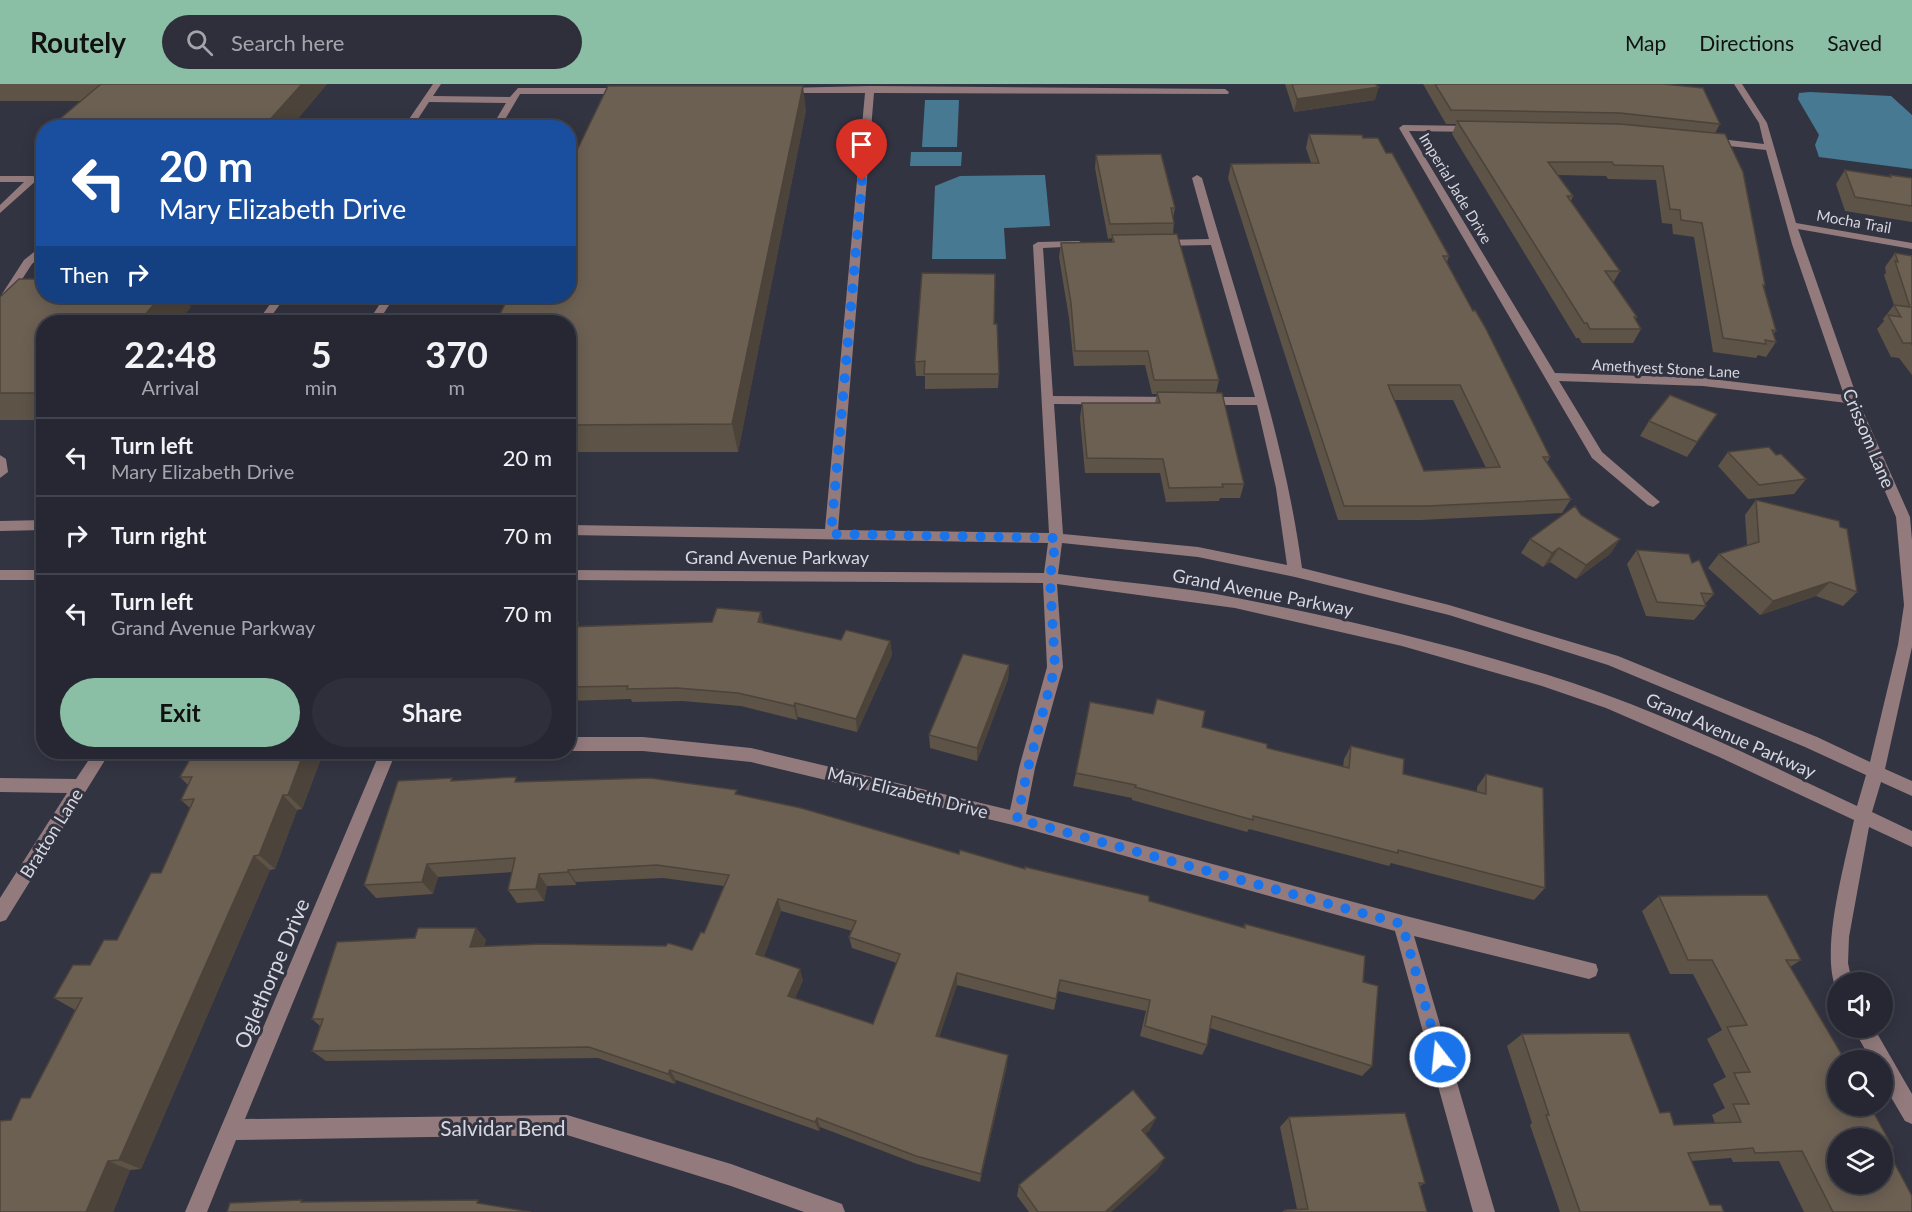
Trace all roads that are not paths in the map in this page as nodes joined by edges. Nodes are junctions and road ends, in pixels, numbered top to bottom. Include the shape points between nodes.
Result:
1 (437, 84) edge
2 (1738, 84) edge
3 (520, 87) edge
4 (632, 90) edge
5 (775, 90) edge
6 (870, 90) junction
7 (1225, 92) dead end
8 (426, 99) junction
9 (513, 100) junction
10 (412, 120) edge
11 (500, 120) edge
12 (1485, 129) edge
13 (1704, 141) edge
14 (1771, 148) junction
15 (1197, 178) dead end
16 (0, 179) edge
17 (0, 210) edge
18 (1791, 225) junction
19 (1215, 242) junction
20 (1144, 243) edge
21 (1097, 244) edge
22 (1912, 246) edge
23 (36, 254) edge
24 (28, 289) edge
25 (4, 296) edge
26 (1551, 377) junction
27 (1049, 400) junction
28 (1851, 400) junction
29 (1263, 401) junction
30 (0, 459) edge
31 (0, 474) edge
32 (1653, 502) dead end
33 (0, 525) edge
34 (36, 525) edge
35 (576, 530) edge
36 (831, 534) junction
37 (1056, 538) junction
38 (1295, 572) junction
39 (36, 575) edge
40 (576, 575) edge
41 (0, 576) edge
42 (1050, 578) junction
43 (1911, 605) edge
44 (576, 744) edge
45 (97, 759) edge
46 (385, 759) edge
47 (1876, 771) junction
48 (0, 785) edge
49 (80, 786) junction
50 (1912, 789) edge
51 (1863, 815) junction
52 (1017, 819) junction
53 (1912, 839) edge
54 (0, 914) edge
55 (1402, 924) junction
56 (1589, 970) dead end
57 (1841, 972) edge
58 (1893, 1080) edge
59 (1912, 1114) edge
60 (230, 1130) junction
61 (196, 1212) edge
62 (834, 1212) edge
63 (1484, 1212) edge

1 - 8 street
2 - 14 street, Crissom Lane via 1763,123
3 - 4 street
3 - 9 street
5 - 6 street
6 - 7 street
6 - 36 street
8 - 9 street
8 - 10 street
9 - 11 street
12 - 26 street, Imperial Jade Drive via 1403,128
13 - 14 street
14 - 18 street, Crissom Lane
15 - 19 street
16 - 17 street via 33,179
18 - 22 street, Mocha Trail
18 - 28 street, Crissom Lane
19 - 20 street
19 - 29 street
21 - 27 street via 1038,245
23 - 25 street
24 - 25 street
26 - 28 street, Amethyest Stone Lane via 1703,382
26 - 32 street, Imperial Jade Drive via 1597,455
27 - 29 street
27 - 37 street
28 - 43 street, Crissom Lane via 1903,517
29 - 38 street via 1287,508
30 - 31 street
33 - 34 street
35 - 36 street, Grand Avenue Parkway
36 - 37 street, Grand Avenue Parkway
37 - 38 street, Grand Avenue Parkway via 1198,552
37 - 42 street
38 - 47 street, Grand Avenue Parkway via 1449,610 1613,660
39 - 41 street
40 - 42 street, Grand Avenue Parkway
42 - 51 street, Grand Avenue Parkway via 1235,603 1402,640 1533,677 1612,704
42 - 52 street via 1055,667
43 - 47 street, Crissom Lane
44 - 52 street, Mary Elizabeth Drive via 643,744 751,755
45 - 49 street, Bratton Lane
46 - 60 street, Oglethorpe Drive
47 - 50 street, Grand Avenue Parkway
47 - 51 street, Crissom Lane
48 - 49 street
49 - 54 street, Bratton Lane
51 - 53 street, Grand Avenue Parkway
51 - 57 street, Crissom Lane via 1839,937
52 - 55 street, Mary Elizabeth Drive
55 - 56 street, Mary Elizabeth Drive
55 - 63 street
58 - 59 street
60 - 61 street, Oglethorpe Drive
60 - 62 street, Salvidar Bend via 567,1125

